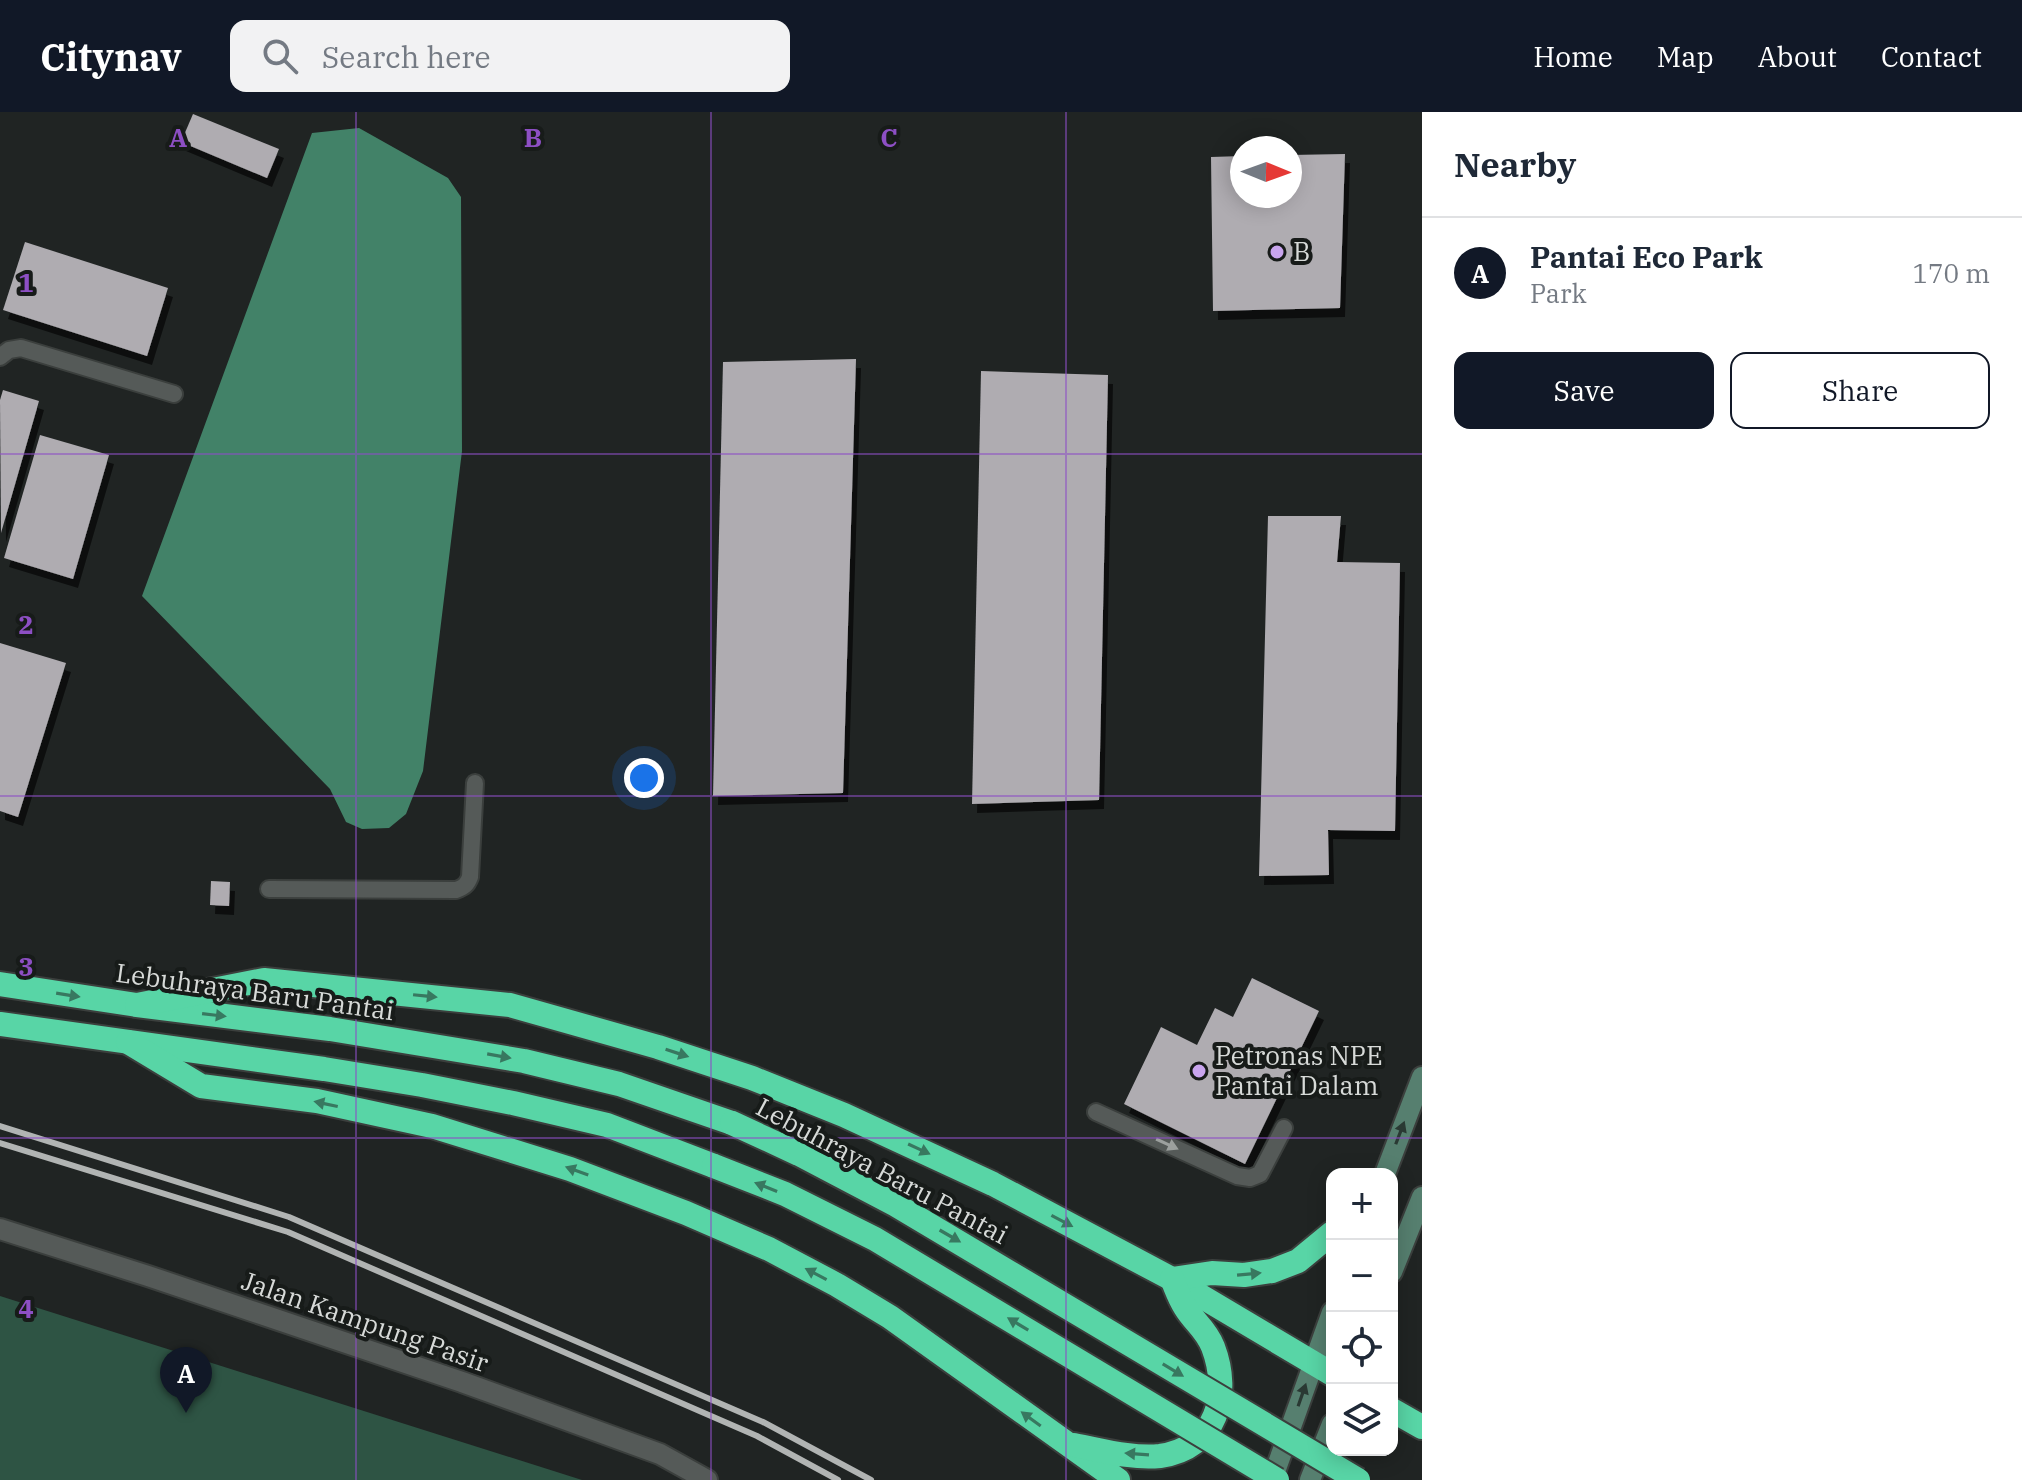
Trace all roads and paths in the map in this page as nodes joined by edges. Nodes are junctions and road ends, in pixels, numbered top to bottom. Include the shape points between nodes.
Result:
1 (0, 357) edge
2 (174, 394) dead end
3 (475, 783) dead end
4 (269, 889) dead end
5 (0, 984) edge
6 (137, 1005) junction
7 (0, 1024) edge
8 (128, 1042) junction
9 (1422, 1077) edge
10 (1096, 1112) dead end
11 (1284, 1128) dead end
12 (1387, 1168) edge
13 (1422, 1197) edge
14 (0, 1229) edge
15 (1326, 1238) edge
16 (1398, 1257) edge
17 (1172, 1279) junction
18 (1326, 1346) edge
19 (1322, 1368) edge
20 (1398, 1413) edge
21 (1422, 1427) edge
22 (1326, 1439) edge
23 (1065, 1444) junction
24 (707, 1480) edge
25 (1118, 1480) edge
26 (1275, 1480) edge
27 (1310, 1480) edge
28 (1358, 1480) edge

1 - 2 lane via 21,348
3 - 4 lane via 470,877 462,888
5 -> 6 highway, Lebuhraya Baru Pantai
6 -> 17 highway via 264,980 510,1005 658,1047 844,1115 993,1184
6 -> 28 highway, Lebuhraya Baru Pantai, bridge via 524,1061 619,1084 732,1123 896,1205
7 - 8 highway
23 -> 8 highway via 837,1285 686,1213 570,1169 432,1126 317,1101 201,1086
26 -> 8 highway, bridge via 875,1239 785,1194 607,1125 422,1085
12 -> 9 main road
10 -> 11 lane via 1250,1178 1260,1174
13 - 16 main road
14 - 24 street, Jalan Kampung Pasir via 462,1382 660,1454
17 -> 15 highway via 1272,1271 1298,1261
17 - 19 highway
17 -> 23 highway via 1185,1308 1207,1333 1220,1368 1216,1418 1195,1442 1159,1456
18 - 19 main road
26 -> 19 main road
20 - 21 highway
22 - 27 main road
23 - 25 highway

